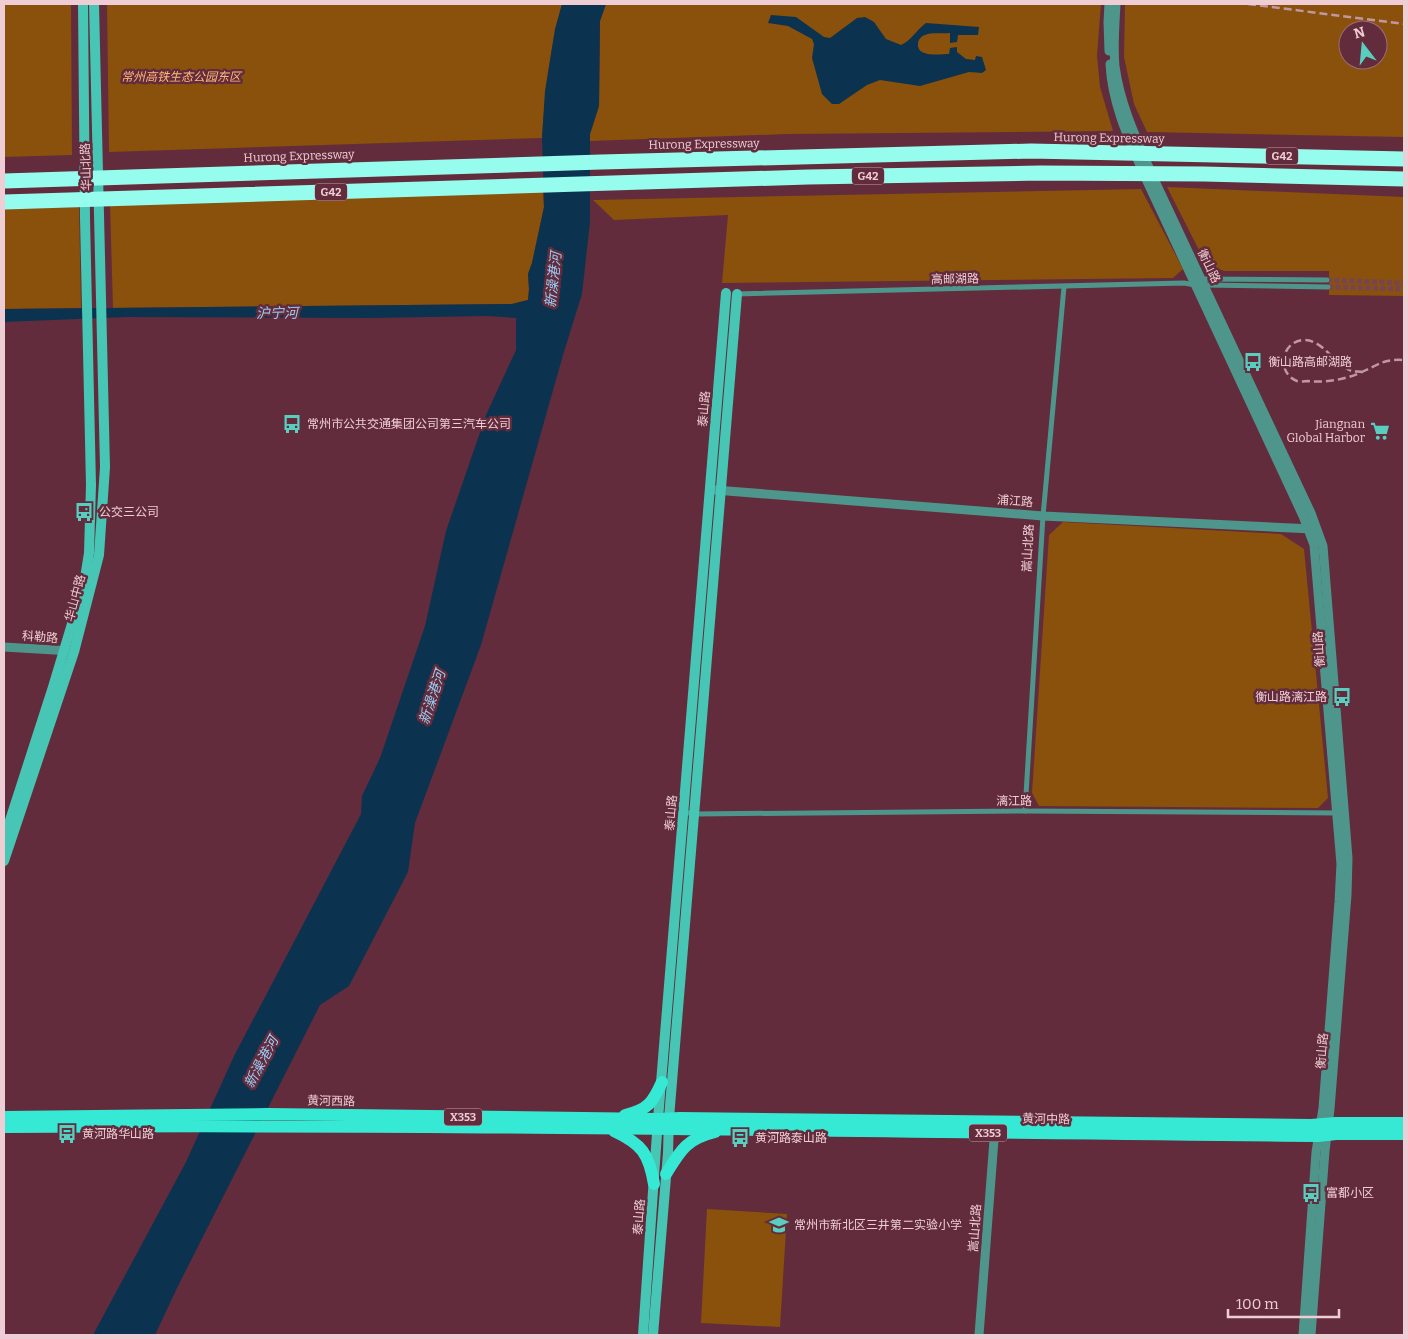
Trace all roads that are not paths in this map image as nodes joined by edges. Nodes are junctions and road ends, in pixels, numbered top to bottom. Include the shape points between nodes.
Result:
1 (82, 4) edge
2 (94, 4) edge
3 (1109, 4) edge
4 (1116, 4) edge
5 (1404, 158) edge
6 (1404, 179) edge
7 (4, 181) edge
8 (4, 202) edge
9 (1328, 280) tunnel mouth
10 (1199, 283) junction
11 (1064, 287) junction
12 (1328, 287) tunnel mouth
13 (726, 293) joint
14 (737, 294) junction
15 (88, 328) joint
16 (103, 329) joint
17 (710, 489) junction
18 (721, 491) junction
19 (1043, 516) junction
20 (1308, 529) junction
21 (1318, 530) junction
22 (4, 647) edge
23 (69, 651) junction
24 (1025, 811) junction
25 (684, 812) junction
26 (1341, 813) junction
27 (695, 814) junction
28 (4, 839) edge
29 (4, 861) edge
30 (662, 1082) junction
31 (5, 1120) edge
32 (198, 1120) junction
33 (610, 1123) junction
34 (663, 1124) junction
35 (1404, 1124) edge
36 (995, 1127) junction
37 (726, 1130) junction
38 (1323, 1130) junction
39 (1404, 1134) edge
40 (666, 1174) junction
41 (654, 1184) junction
42 (643, 1335) edge
43 (653, 1335) edge
44 (979, 1335) edge
45 (1303, 1335) edge
46 (1311, 1335) edge

1 - 15 main road, 华山北路
2 - 16 main road, 华山北路
3 - 10 street, 衡山路 via 1111,77 1119,112 1142,170
4 - 10 street, 衡山路 via 1115,65 1120,91 1133,130
5 - 7 highway, Hurong Expressway / G42 via 1031,151
6 - 8 highway, G42 via 1040,173
9 - 10 street, 高邮湖路
10 - 11 street, 高邮湖路
10 - 12 street, 高邮湖路
10 - 20 street, 衡山路
10 - 21 street, 衡山路
11 - 14 street, 高邮湖路
11 - 19 street, 嵩山北路
13 - 14 street, 高邮湖路
13 - 17 main road, 泰山路
14 - 18 main road, 泰山路
15 - 23 main road, 华山中路 via 92,510 84,584
16 - 23 main road, 华山中路 via 105,468 99,555
17 - 18 street, 浦江路
17 - 25 main road, 泰山路
18 - 19 street, 浦江路
18 - 27 main road, 泰山路
19 - 20 street, 浦江路
19 - 24 street, 嵩山北路
20 - 21 street, 浦江路
20 - 26 street, 衡山路 via 1314,545
21 - 26 street, 衡山路 via 1323,546
22 - 23 street, 科勒路
23 - 28 main road, 华山中路
23 - 29 main road, 华山中路
24 - 26 street, 漓江路
24 - 27 street, 漓江路
25 - 27 street, 漓江路
25 - 30 main road, 泰山路
26 - 38 street, 衡山路 via 1348,858 1347,895
27 - 34 main road, 泰山路
30 - 33 main road via 654,1100 644,1108
30 - 34 main road, 泰山路
31 - 32 main road, 黄河西路 / X353
32 - 33 main road, 黄河西路 / X353 via 261,1126
32 - 33 main road, 黄河西路 / X353 via 268,1114
33 - 34 main road, 黄河西路 / X353
33 - 41 main road via 645,1153
34 - 36 main road, 黄河中路 / X353
34 - 37 main road, 黄河中路 / X353
34 - 40 main road, 泰山路
34 - 41 main road, 泰山路
35 - 38 main road, 黄河中路 / X353
36 - 37 main road, 黄河中路 / X353
36 - 38 main road, 黄河中路 / X353
36 - 44 street, 嵩山北路
37 - 40 main road via 690,1142
38 - 39 main road, 黄河中路 / X353
38 - 45 street, 衡山路 via 1316,1152
38 - 46 street, 衡山路
40 - 43 main road, 泰山路
41 - 42 main road, 泰山路

